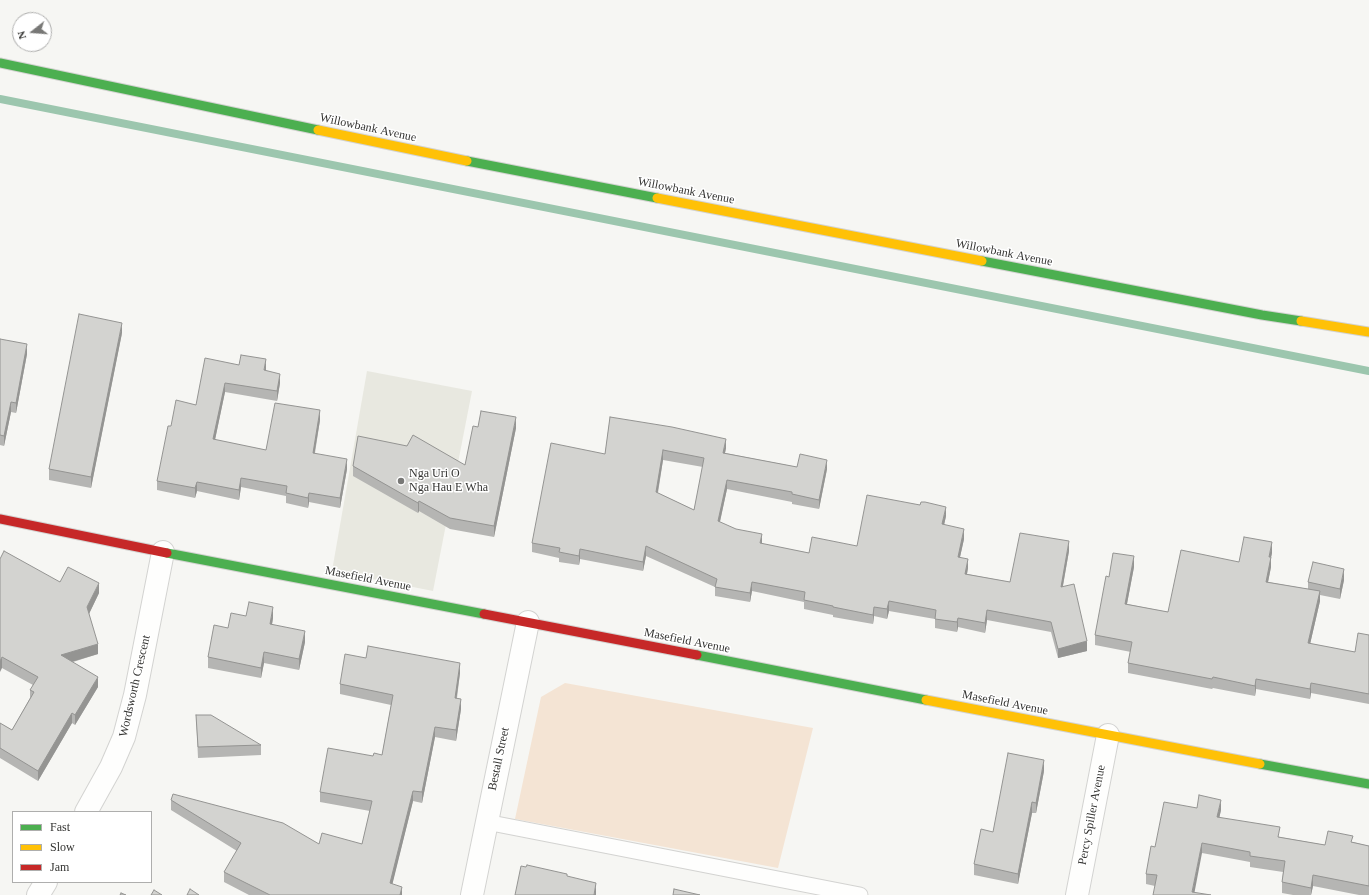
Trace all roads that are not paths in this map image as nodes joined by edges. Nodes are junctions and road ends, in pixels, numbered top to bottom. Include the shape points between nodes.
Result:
1 (0, 63) edge
2 (1369, 332) edge
3 (0, 519) edge
4 (163, 552) junction
5 (528, 622) junction
6 (1108, 735) junction
7 (1369, 784) edge
8 (87, 811) edge
9 (486, 822) junction
10 (45, 883) edge
11 (38, 895) edge
12 (472, 895) edge
13 (860, 895) edge
14 (1077, 895) edge

1 - 2 street, Willowbank Avenue via 465,161 1262,315
3 - 4 street, Masefield Avenue
4 - 5 street, Masefield Avenue
4 - 8 street, Wordsworth Crescent via 135,696 124,737
5 - 6 street, Masefield Avenue
5 - 9 street, Bestall Street
6 - 7 street, Masefield Avenue
6 - 14 street, Percy Spiller Avenue
9 - 12 street, Bestall Street
9 - 13 lane
10 - 11 street

